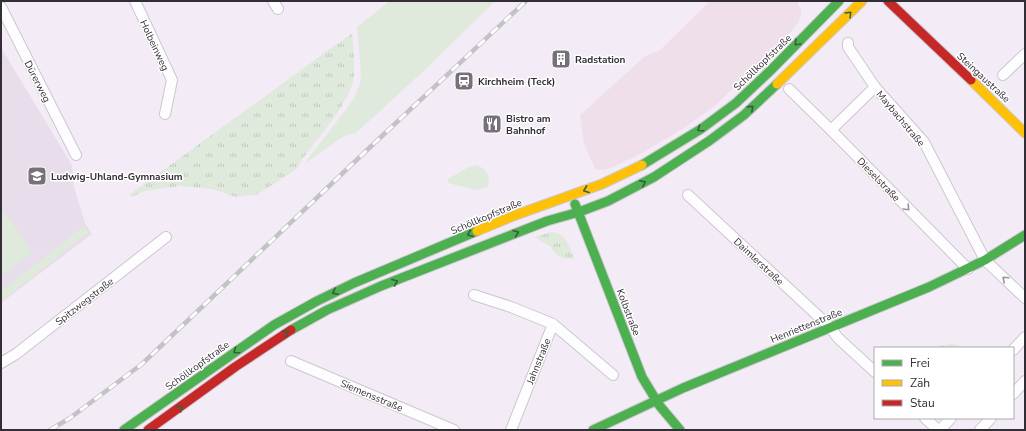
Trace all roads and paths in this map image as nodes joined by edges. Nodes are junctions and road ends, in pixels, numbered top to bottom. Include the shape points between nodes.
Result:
1 (135, 1) edge
2 (839, 1) edge
3 (862, 1) edge
4 (888, 1) edge
5 (1, 7) edge
6 (848, 43) dead end
7 (1025, 54) edge
8 (1002, 75) dead end
9 (875, 87) junction
10 (789, 89) dead end
11 (165, 114) dead end
12 (831, 130) junction
13 (1025, 133) edge
14 (76, 155) dead end
15 (571, 195) junction
16 (688, 195) dead end
17 (579, 212) junction
18 (1025, 236) edge
19 (166, 237) dead end
20 (985, 260) junction
21 (968, 269) junction
22 (474, 295) dead end
23 (1025, 298) edge
24 (553, 324) junction
25 (830, 327) junction
26 (1025, 337) edge
27 (1014, 349) edge
28 (291, 361) dead end
29 (1, 363) edge
30 (874, 371) edge
31 (613, 375) dead end
32 (1025, 381) edge
33 (1014, 393) edge
34 (656, 400) junction
35 (926, 419) edge
36 (950, 419) edge
37 (990, 419) edge
38 (433, 426) edge
39 (124, 430) edge
40 (148, 430) edge
41 (454, 430) edge
42 (511, 430) edge
43 (592, 430) edge
44 (680, 430) edge
45 (939, 430) edge
46 (980, 430) edge

1 - 11 street, Holbeinweg via 172,80
2 -> 15 main road, Schöllkopfstraße via 770,71 701,129 649,162
17 -> 3 main road via 608,201 654,177 709,141 776,86
4 - 13 main road, Steingaustraße
5 - 14 street, Dürerweg
6 - 9 street, Maybachstraße via 848,48
7 - 8 street
9 - 12 street
9 - 20 street, Maybachstraße via 924,142
10 - 12 street, Dieselstraße
12 -> 21 street, Dieselstraße
15 - 17 main road, Kolbstraße
15 -> 39 main road, Schöllkopfstraße via 513,216 316,301 274,325
16 - 25 street, Daimlerstraße
17 - 34 main road, Kolbstraße via 642,377
40 -> 17 main road via 250,357 327,311 547,221
18 - 20 main road, Henriettenstraße
19 - 29 street, Spitzwegstraße
20 - 21 main road, Henriettenstraße
23 -> 20 street, Maybachstraße
21 - 25 main road, Henriettenstraße
22 - 24 street
24 - 31 street
24 - 42 street, Jahnstraße
25 - 30 street, Daimlerstraße via 838,338
25 - 34 main road, Henriettenstraße
26 - 27 street
28 - 38 street, Siemensstraße
32 - 33 street
34 - 43 main road, Henriettenstraße
34 - 44 main road, Kolbstraße
35 - 45 street
36 - 45 street
37 - 46 street
38 - 41 street, Siemensstraße

